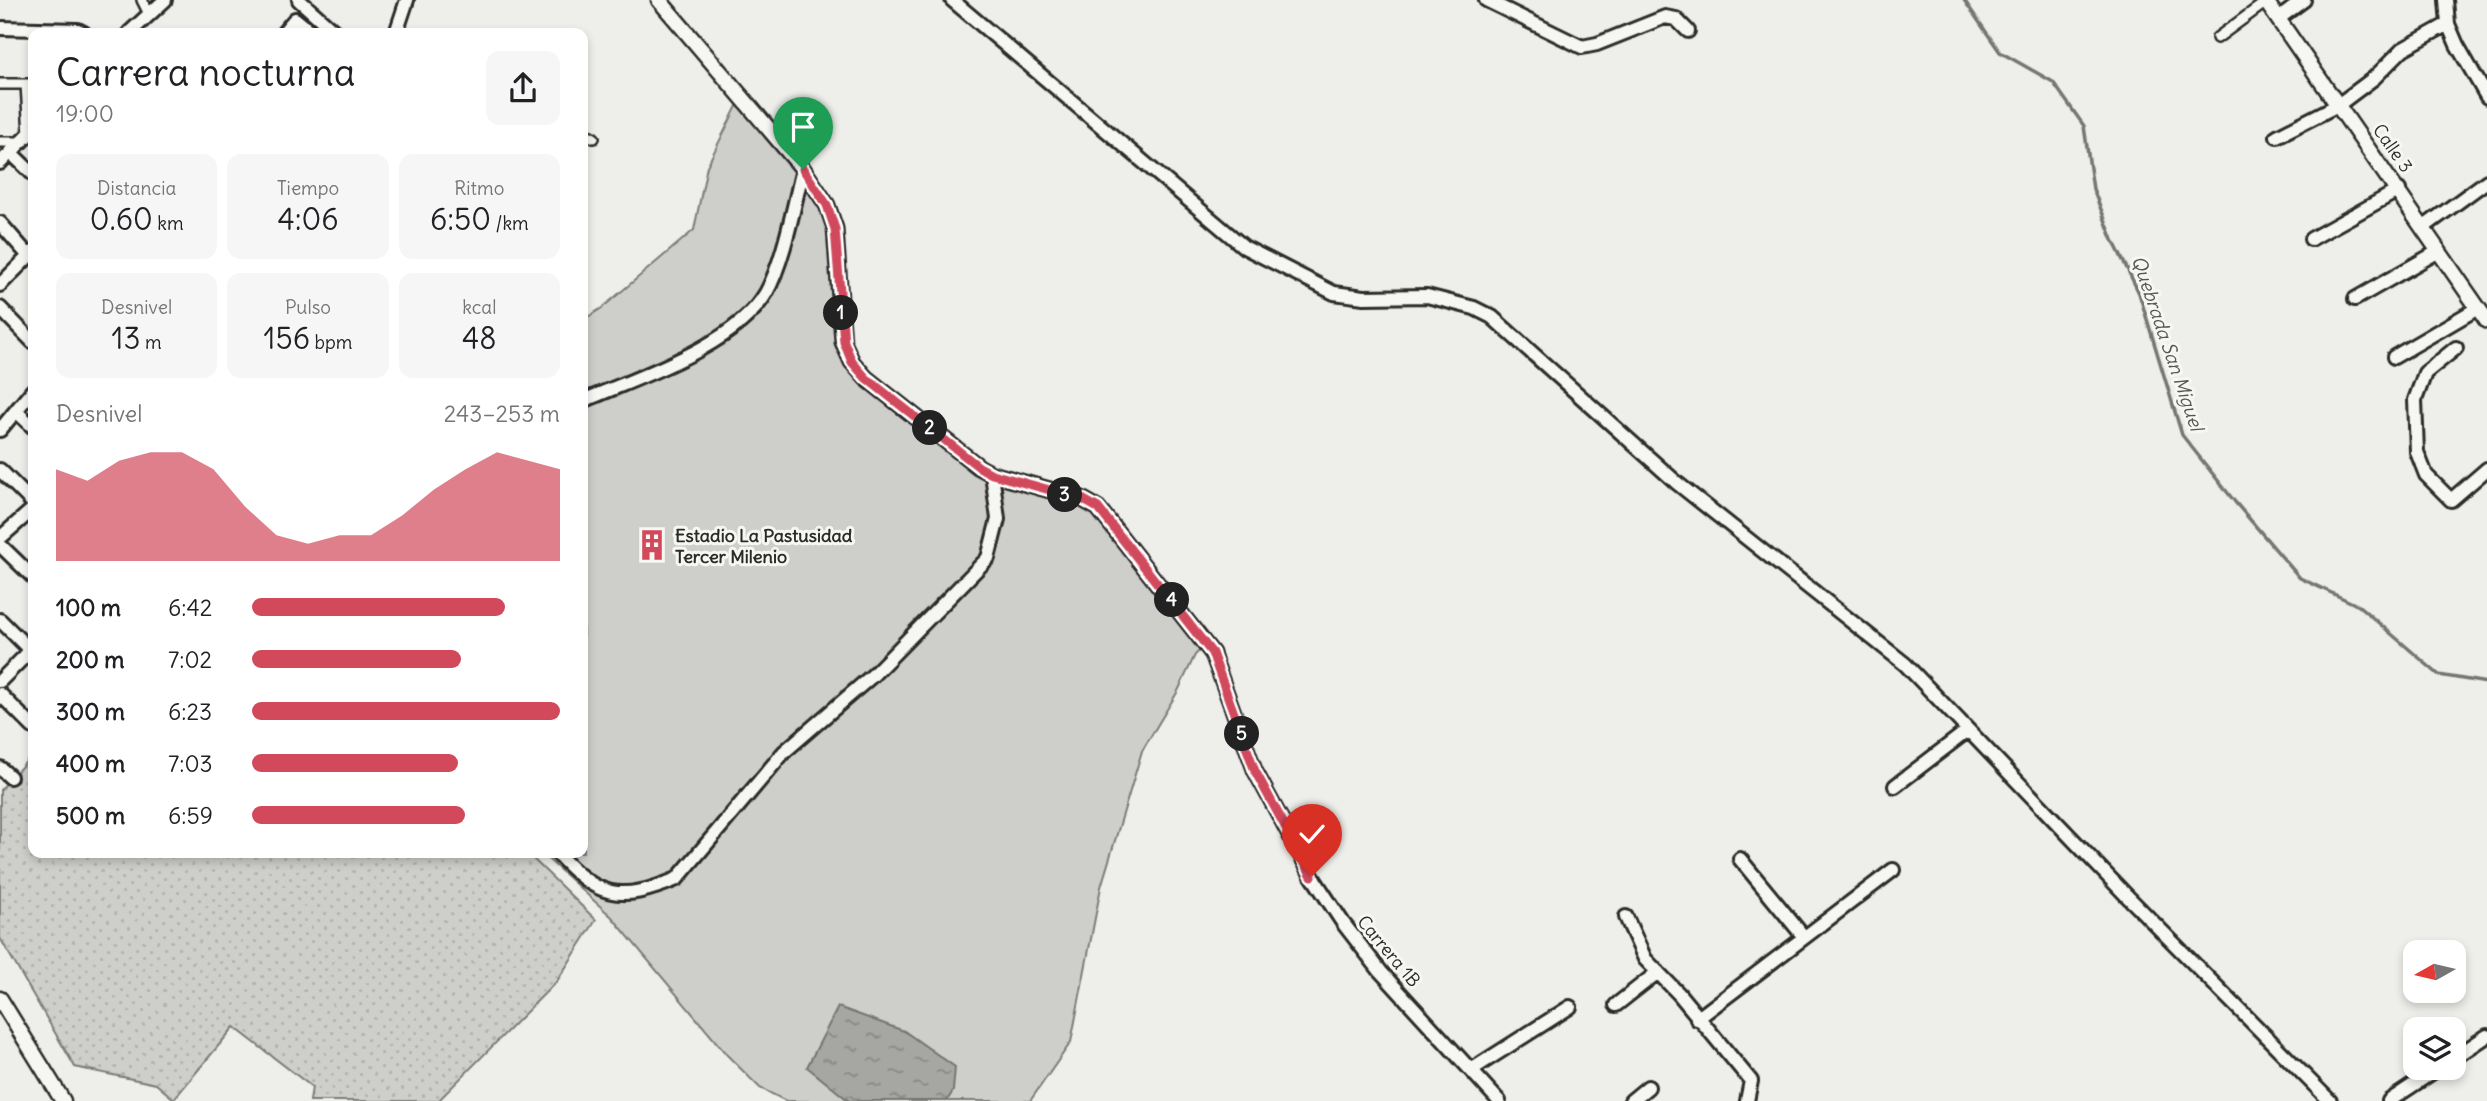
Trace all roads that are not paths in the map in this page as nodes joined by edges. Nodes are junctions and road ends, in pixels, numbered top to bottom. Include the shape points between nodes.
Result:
1 (142, 0) edge
2 (165, 0) edge
3 (299, 0) edge
4 (407, 0) edge
5 (659, 0) edge
6 (952, 0) edge
7 (1486, 0) edge
8 (2304, 0) edge
9 (2446, 0) edge
10 (2265, 1) edge
11 (149, 14) junction
12 (2278, 19) junction
13 (2448, 24) junction
14 (0, 28) edge
15 (136, 28) edge
16 (287, 28) edge
17 (306, 28) edge
18 (330, 28) edge
19 (398, 28) edge
20 (28, 29) edge
21 (1688, 30) dead end
22 (2217, 38) dead end
23 (0, 84) edge
24 (28, 84) edge
25 (2487, 97) edge
26 (2338, 105) junction
27 (28, 110) edge
28 (27, 135) edge
29 (588, 135) edge
30 (2277, 136) dead end
31 (594, 138) dead end
32 (0, 142) edge
33 (10, 152) junction
34 (0, 163) edge
35 (28, 169) edge
36 (803, 169) junction
37 (2487, 181) edge
38 (2399, 190) junction
39 (0, 223) edge
40 (2424, 227) junction
41 (2311, 239) dead end
42 (28, 251) edge
43 (2439, 251) junction
44 (28, 257) edge
45 (0, 285) edge
46 (2355, 299) dead end
47 (0, 308) edge
48 (2478, 308) junction
49 (2487, 321) edge
50 (28, 337) edge
51 (2456, 348) dead end
52 (2394, 357) dead end
53 (28, 396) edge
54 (588, 399) edge
55 (16, 411) junction
56 (28, 422) edge
57 (0, 430) edge
58 (2487, 468) edge
59 (0, 470) edge
60 (992, 474) junction
61 (28, 498) edge
62 (28, 513) edge
63 (0, 538) edge
64 (0, 545) edge
65 (28, 572) edge
66 (0, 620) edge
67 (28, 647) edge
68 (1212, 653) joint
69 (28, 655) edge
70 (0, 681) edge
71 (0, 694) edge
72 (28, 722) edge
73 (1967, 731) junction
74 (0, 768) edge
75 (10, 777) dead end
76 (1895, 786) dead end
77 (561, 858) edge
78 (1740, 859) dead end
79 (1893, 870) dead end
80 (1626, 917) dead end
81 (1804, 937) junction
82 (1658, 972) junction
83 (0, 999) edge
84 (1616, 1005) dead end
85 (1570, 1007) dead end
86 (1697, 1018) junction
87 (2487, 1036) edge
88 (2466, 1050) edge
89 (1471, 1070) junction
90 (2421, 1080) edge
91 (1648, 1087) dead end
92 (63, 1101) edge
93 (1499, 1101) edge
94 (1631, 1101) edge
95 (1747, 1101) edge
96 (2330, 1101) edge
97 (2389, 1101) edge

1 - 11 street
2 - 11 street
3 - 18 street
4 - 19 street
5 - 36 street
6 - 73 street via 1254,252 1334,293 1427,296 1492,317 1677,483 1905,664
7 - 21 street via 1582,47 1665,18 1676,19
8 - 12 street
9 - 13 street
10 - 12 street, Calle 3
10 - 22 street
11 - 15 street
12 - 26 street, Calle 3
13 - 25 street
13 - 26 street via 2403,49
14 - 20 street
16 - 17 street via 295,19
23 - 24 street
26 - 30 street
26 - 38 street, Calle 3
27 - 28 street
28 - 32 street
28 - 33 street
29 - 31 street
33 - 34 street
33 - 35 street
36 - 54 street via 776,267 748,317 693,353
36 - 60 street via 827,205 835,229 844,342 852,362 866,378
37 - 40 street
38 - 40 street, Calle 3
38 - 41 street
39 - 42 street
40 - 43 street, Calle 3
43 - 46 street
43 - 48 street, Calle 3
44 - 45 street
47 - 50 street
48 - 49 street, Calle 3
48 - 52 street
51 - 58 street via 2425,373 2415,400 2417,452 2426,475 2451,500
53 - 55 street
55 - 56 street
55 - 57 street
59 - 61 street
60 - 68 street via 1082,499 1098,508
60 - 77 street via 998,519 988,558 873,675 785,752 677,879 643,891 612,892 586,882
62 - 63 street
64 - 65 street
66 - 67 street
68 - 89 street, Carrera 1B via 1255,771 1312,876 1381,972
69 - 70 street
71 - 72 street
73 - 76 street
73 - 96 street
74 - 75 street
78 - 81 street
79 - 81 street
80 - 82 street via 1645,959
81 - 86 street
82 - 84 street
82 - 86 street
83 - 92 street
85 - 89 street
86 - 95 street via 1751,1082
87 - 88 street
89 - 93 street, Carrera 1B
90 - 97 street
91 - 94 street

